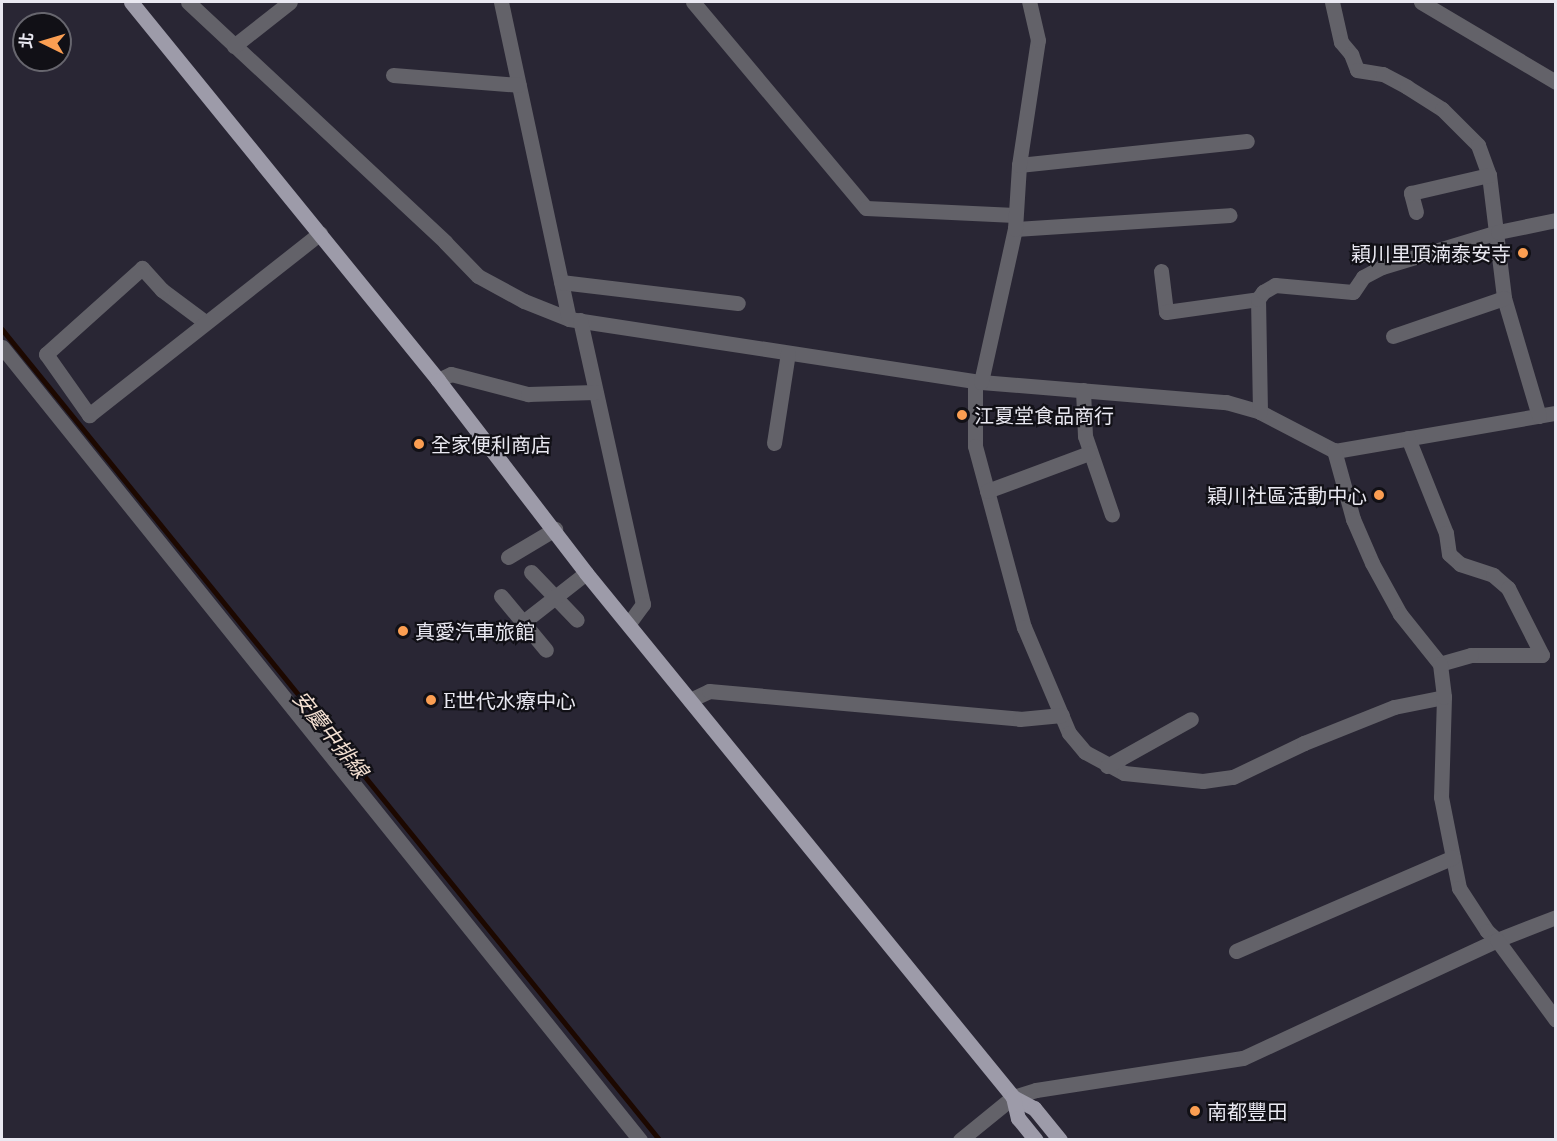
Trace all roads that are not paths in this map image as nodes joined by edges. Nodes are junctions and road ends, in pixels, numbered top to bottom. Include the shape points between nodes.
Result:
1 (131, 2) edge
2 (188, 2) edge
3 (290, 2) edge
4 (501, 2) edge
5 (693, 2) edge
6 (1029, 2) edge
7 (1332, 2) edge
8 (1421, 2) edge
9 (234, 46) junction
10 (393, 75) dead end
11 (1556, 82) edge
12 (519, 85) junction
13 (1247, 141) dead end
14 (1019, 165) junction
15 (1490, 175) junction
16 (1416, 212) dead end
17 (1230, 214) dead end
18 (1556, 220) edge
19 (1015, 222) junction
20 (1498, 232) junction
21 (320, 233) junction
22 (1161, 271) dead end
23 (561, 282) junction
24 (1504, 298) junction
25 (1258, 299) junction
26 (738, 303) dead end
27 (574, 319) junction
28 (205, 322) junction
29 (1393, 336) dead end
30 (2, 347) edge
31 (788, 353) junction
32 (438, 380) junction
33 (978, 382) junction
34 (1083, 390) junction
35 (595, 392) junction
36 (1260, 412) junction
37 (1556, 413) edge
38 (1539, 416) junction
39 (1408, 438) junction
40 (774, 443) dead end
41 (1334, 450) junction
42 (1089, 453) junction
43 (987, 491) junction
44 (1112, 515) dead end
45 (555, 529) junction
46 (507, 557) dead end
47 (531, 572) dead end
48 (586, 573) junction
49 (501, 596) dead end
50 (554, 598) junction
51 (577, 620) dead end
52 (522, 623) junction
53 (629, 623) junction
54 (546, 650) dead end
55 (1440, 664) junction
56 (1444, 697) junction
57 (690, 700) junction
58 (1062, 715) junction
59 (1191, 719) dead end
60 (1107, 766) junction
61 (1453, 857) junction
62 (1556, 917) edge
63 (1497, 940) junction
64 (1236, 951) dead end
65 (1556, 1020) edge
66 (1013, 1097) junction
67 (640, 1140) edge
68 (960, 1140) edge
69 (1036, 1140) edge
70 (1060, 1140) edge

1 - 21 main road
2 - 9 street
3 - 9 street
4 - 12 street
5 - 19 street via 866,208
6 - 14 street via 1038,40
7 - 15 street via 1341,42 1352,54 1357,70 1383,74 1442,109 1478,145
8 - 11 street
9 - 27 street via 478,276 524,301
10 - 12 street
12 - 23 street
13 - 14 street
14 - 19 street
15 - 16 street via 1411,193
15 - 20 street
17 - 19 street
18 - 20 street
19 - 33 street
20 - 24 street
20 - 25 street via 1382,267 1364,277 1353,292 1275,285
21 - 28 street
21 - 32 main road
22 - 25 street via 1166,312
23 - 26 street
23 - 27 street
24 - 29 street
24 - 38 street
25 - 36 street
27 - 31 street
27 - 35 street
28 - 28 street via 89,415 46,354 142,268 162,290
30 - 67 street
31 - 33 street
31 - 40 street
32 - 35 street via 451,374 528,394
32 - 45 main road
33 - 34 street
33 - 43 street via 975,446
34 - 36 street via 1226,402
34 - 42 street via 1084,436
35 - 53 street via 643,604
36 - 41 street
37 - 38 street
38 - 39 street
39 - 41 street
39 - 55 street via 1446,533 1449,554 1460,564 1492,575 1508,588 1542,655 1471,655
41 - 55 street via 1353,519 1372,563 1400,614
42 - 43 street
42 - 44 street
43 - 58 street via 1024,627
45 - 46 street
45 - 48 main road
47 - 50 street
48 - 50 street
48 - 53 main road
49 - 52 street
50 - 51 street
50 - 52 street
52 - 54 street
53 - 57 main road
55 - 56 street
56 - 60 street via 1394,707 1233,777 1203,781 1146,777
56 - 61 street via 1441,797
57 - 58 street via 710,691 1020,719
57 - 66 main road
58 - 60 street via 1069,733 1085,752
59 - 60 street
61 - 63 street via 1459,888 1487,932
61 - 64 street
62 - 63 street
63 - 65 street
63 - 66 street via 1243,1058 1036,1090
66 - 68 street
66 - 69 main road via 1018,1118
66 - 70 main road via 1034,1107

